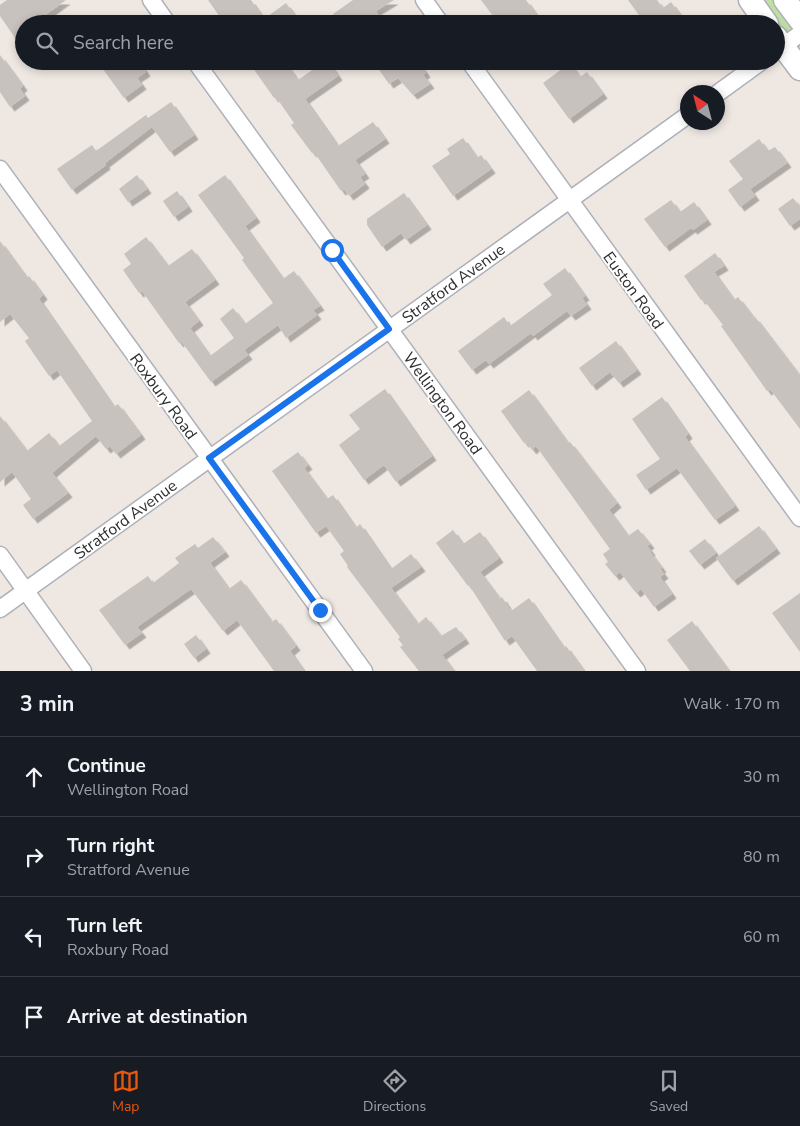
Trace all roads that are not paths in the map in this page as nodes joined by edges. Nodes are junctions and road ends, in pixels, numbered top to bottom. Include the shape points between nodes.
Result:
1 (151, 0) edge
2 (424, 0) edge
3 (750, 0) edge
4 (785, 0) edge
5 (162, 15) edge
6 (435, 15) edge
7 (761, 15) edge
8 (800, 20) edge
9 (785, 44) edge
10 (800, 69) edge
11 (202, 70) edge
12 (475, 70) edge
13 (750, 70) edge
14 (725, 88) edge
15 (680, 120) edge
16 (0, 170) edge
17 (569, 200) junction
18 (389, 329) junction
19 (209, 458) junction
20 (800, 518) edge
21 (0, 555) edge
22 (25, 591) junction
23 (0, 609) edge
24 (83, 671) edge
25 (364, 671) edge
26 (637, 671) edge

1 - 5 street
2 - 6 street
3 - 7 main road
4 - 8 main road
9 - 10 main road
11 - 18 street, Wellington Road
12 - 17 street, Euston Road
13 - 14 street
15 - 17 street, Stratford Avenue
16 - 19 street, Roxbury Road
17 - 18 street, Stratford Avenue
17 - 20 street, Euston Road
18 - 19 street, Stratford Avenue
18 - 26 street, Wellington Road
19 - 22 street, Stratford Avenue
19 - 25 street, Roxbury Road
21 - 22 street
22 - 23 street, Stratford Avenue
22 - 24 street

